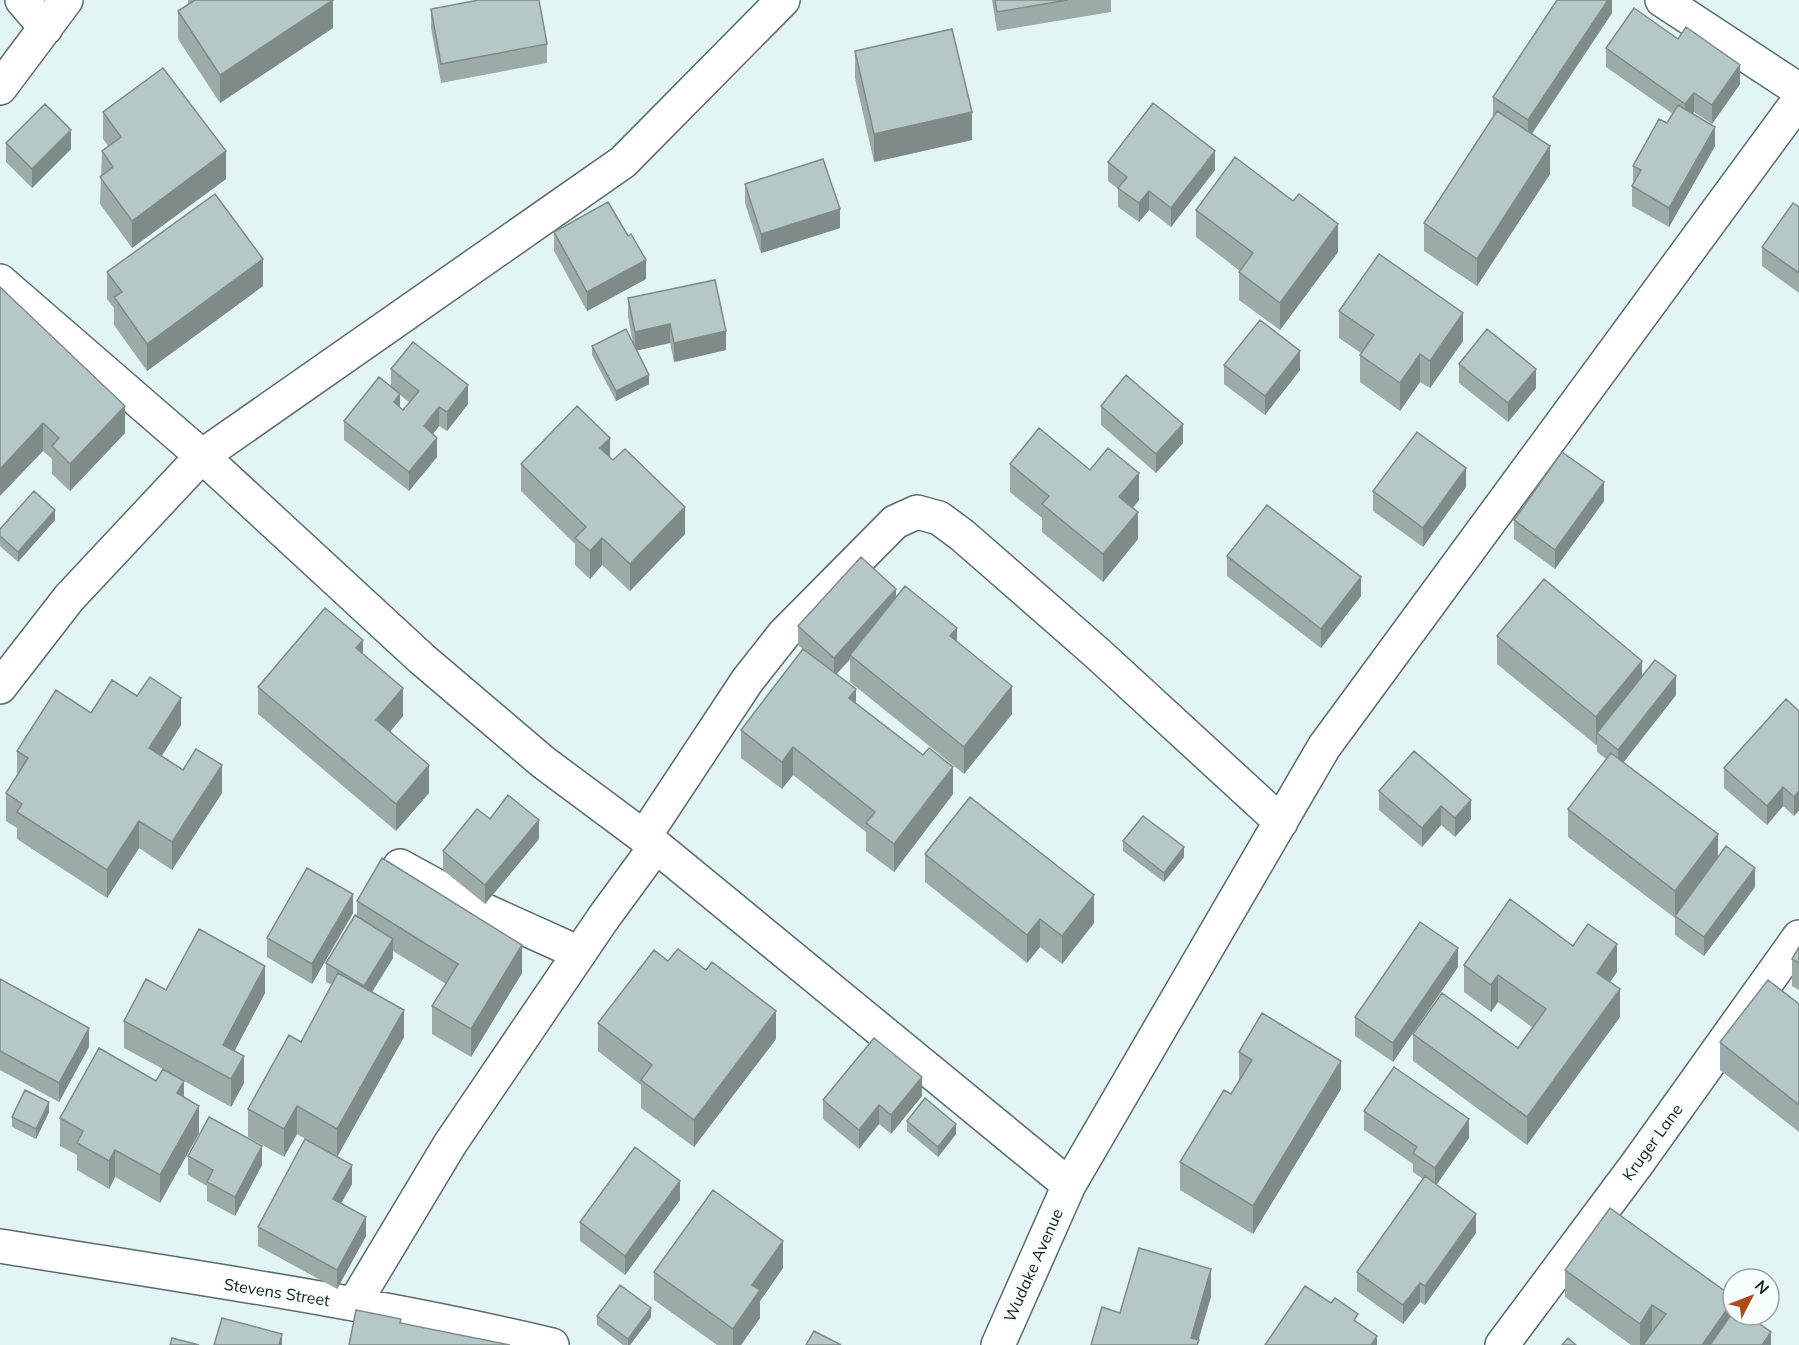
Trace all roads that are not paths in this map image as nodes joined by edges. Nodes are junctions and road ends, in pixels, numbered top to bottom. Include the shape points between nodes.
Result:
1 (22, 0) edge
2 (66, 0) edge
3 (783, 0) edge
4 (1662, 0) edge
5 (46, 28) junction
6 (0, 87) edge
7 (1799, 90) edge
8 (1799, 100) edge
9 (0, 281) edge
10 (202, 456) junction
11 (0, 687) edge
12 (1281, 822) junction
13 (650, 842) junction
14 (400, 866) edge
15 (1799, 937) edge
16 (579, 953) junction
17 (1069, 1185) junction
18 (0, 1246) edge
19 (354, 1304) junction
20 (552, 1345) edge
21 (998, 1345) edge
22 (1502, 1345) edge

1 - 5 street
2 - 5 street
3 - 10 street via 623,162
4 - 7 street
5 - 6 street
8 - 12 street, Wudake Avenue via 1324,747
9 - 10 street
10 - 11 street via 69,598
10 - 13 street via 422,659 543,762
12 - 13 street via 962,535 939,518 917,512 895,522 784,634 747,681
12 - 17 street, Wudake Avenue
13 - 16 street
13 - 17 street
14 - 16 street via 464,901
15 - 22 street, Kruger Lane
16 - 19 street via 450,1144
17 - 21 street, Wudake Avenue
18 - 19 street, Stevens Street
19 - 20 street, Stevens Street

